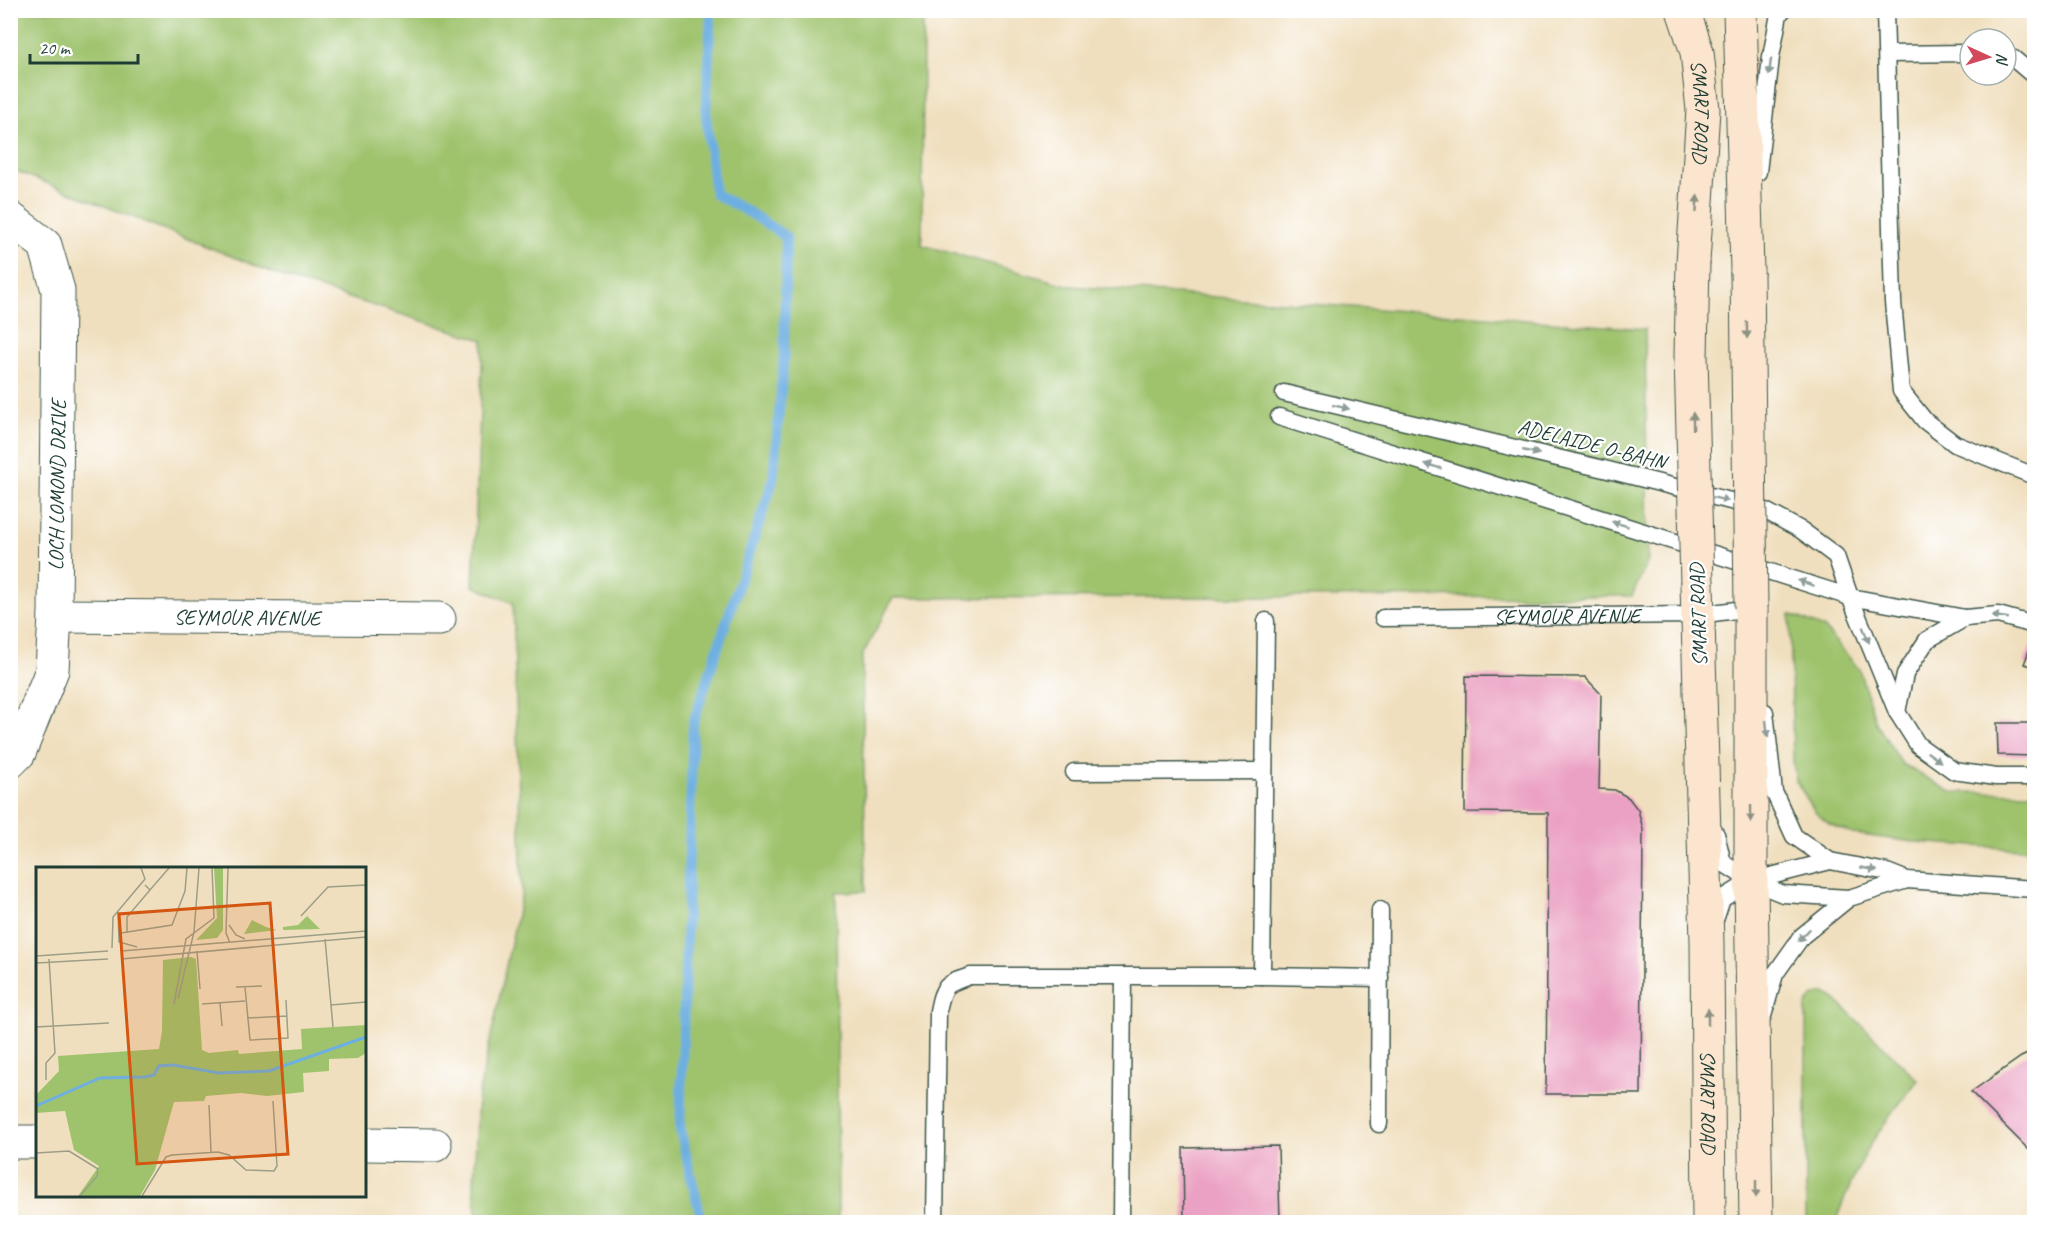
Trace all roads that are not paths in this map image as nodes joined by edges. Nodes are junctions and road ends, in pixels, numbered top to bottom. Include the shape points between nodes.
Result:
1 (1683, 10) edge
2 (1740, 10) edge
3 (1782, 10) edge
4 (1885, 10) edge
5 (1958, 53) edge
6 (1887, 54) junction
7 (2018, 62) edge
8 (2034, 75) edge
9 (10, 218) edge
10 (1747, 272) junction
11 (1284, 393) dead end
12 (1279, 417) dead end
13 (2034, 476) edge
14 (1850, 597) junction
15 (1697, 599) junction
16 (1751, 608) junction
17 (55, 616) junction
18 (1383, 618) dead end
19 (1965, 618) junction
20 (439, 619) dead end
21 (1266, 621) dead end
22 (2034, 625) edge
23 (1897, 712) junction
24 (1701, 717) junction
25 (10, 762) edge
26 (1264, 771) junction
27 (1074, 772) dead end
28 (2034, 777) edge
29 (1830, 861) junction
30 (1907, 880) junction
31 (1751, 881) junction
32 (2034, 889) edge
33 (1849, 898) junction
34 (1380, 910) dead end
35 (1707, 943) junction
36 (1123, 976) junction
37 (1262, 976) junction
38 (1380, 978) junction
39 (1379, 1124) dead end
40 (10, 1142) edge
41 (36, 1142) edge
42 (366, 1144) edge
43 (435, 1145) dead end
44 (1755, 1155) junction
45 (935, 1222) edge
46 (1121, 1222) edge
47 (1709, 1222) edge
48 (1756, 1222) edge

15 -> 1 main road, SMART ROAD, bridge via 1691,356 1703,110 1697,52
2 - 10 main road
3 -> 10 lane via 1771,57
4 - 6 lane
5 - 6 lane
6 - 13 lane via 1893,302 1901,391 1925,421 1955,444
7 - 8 lane
9 - 17 street, LOCH LOMOND DRIVE via 45,245 58,290
10 -> 16 main road, bridge
11 -> 14 lane, ADELAIDE O-BAHN via 1762,509 1801,530 1836,556
14 -> 12 lane
14 - 19 lane
14 -> 23 lane, ADELAIDE O-BAHN
15 - 16 lane, SEYMOUR AVENUE
15 - 18 lane, SEYMOUR AVENUE
15 - 24 main road, SMART ROAD
16 -> 29 lane via 1774,792 1794,836
16 -> 31 main road
17 - 20 street, SEYMOUR AVENUE
17 - 25 street, LOCH LOMOND DRIVE via 52,670 19,753
22 -> 19 lane via 1998,615
19 - 23 lane via 1927,640 1905,674
21 - 26 lane
23 -> 28 lane, ADELAIDE O-BAHN via 1918,745 1954,771
24 - 31 lane via 1709,802 1723,863
24 - 35 main road, SMART ROAD
26 - 27 lane
26 - 37 lane
29 -> 30 lane
29 - 31 lane
30 - 32 lane
30 - 33 lane
31 - 33 lane via 1783,894
31 - 35 lane via 1722,899
31 - 44 main road
33 -> 44 lane via 1802,936 1775,974 1762,1021
34 - 38 lane
47 -> 35 main road, SMART ROAD
36 - 37 lane
36 - 45 lane via 969,976 942,991 938,1011
36 - 46 lane
37 - 38 lane
38 - 39 lane
40 - 41 street
42 - 43 street
44 -> 48 main road

